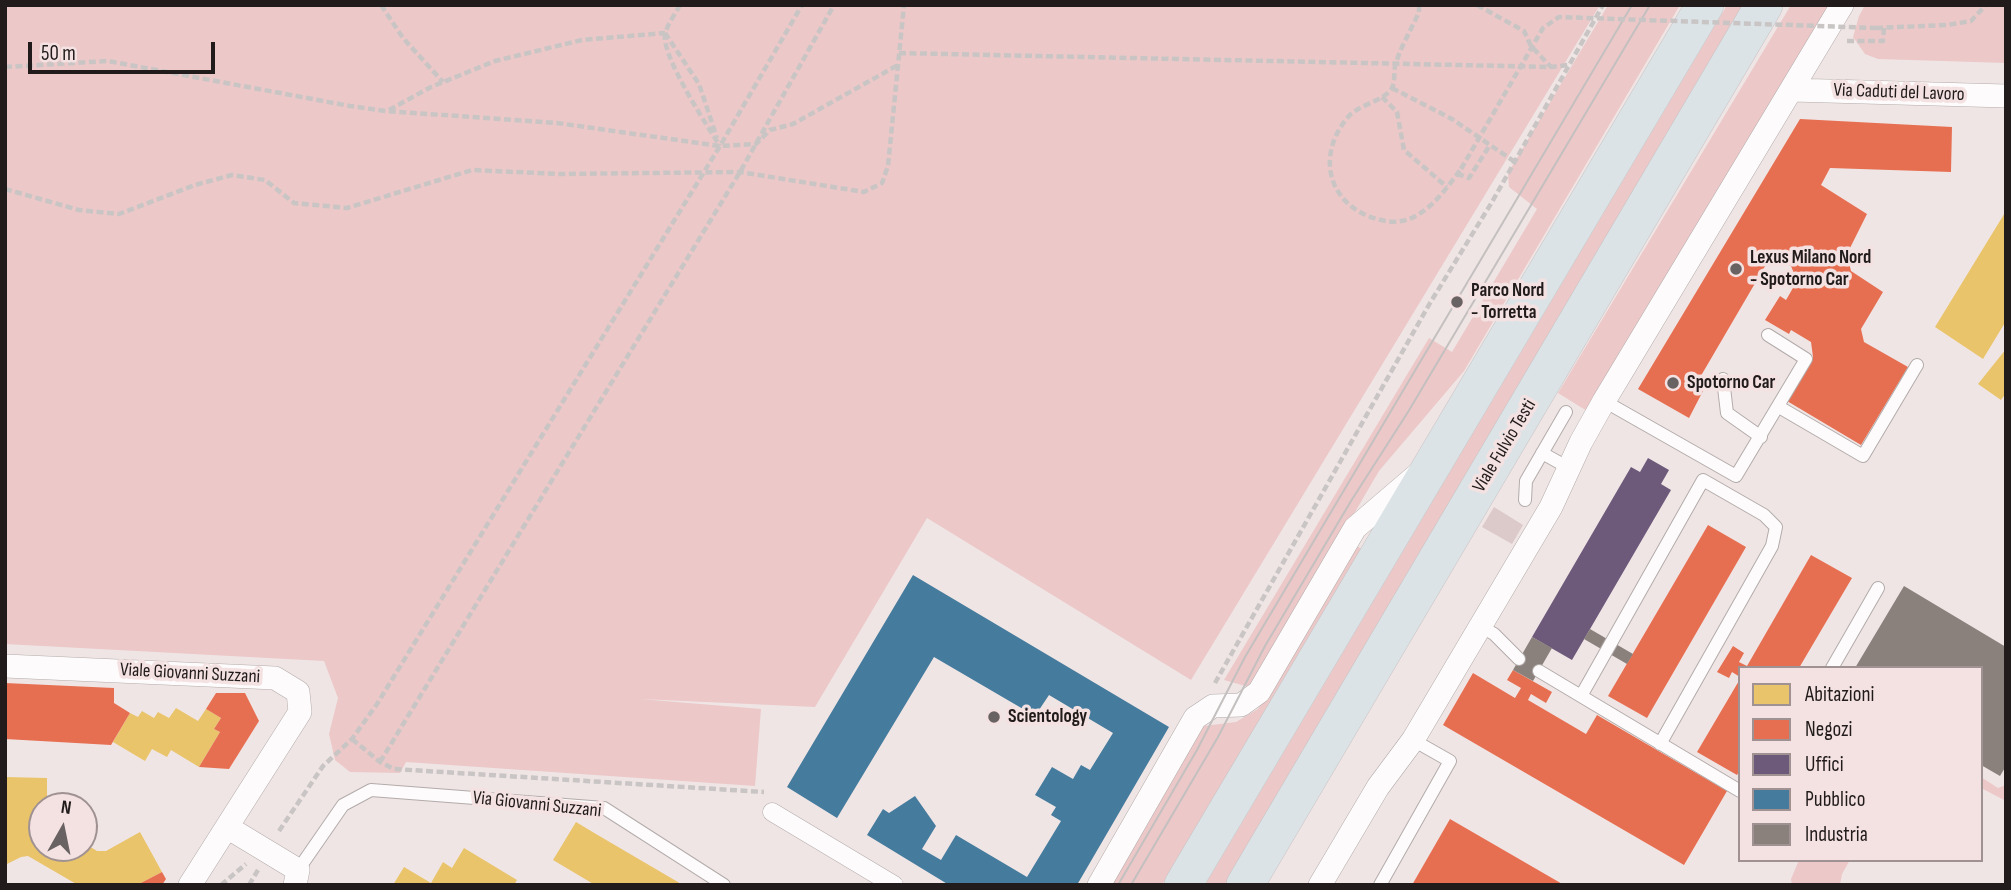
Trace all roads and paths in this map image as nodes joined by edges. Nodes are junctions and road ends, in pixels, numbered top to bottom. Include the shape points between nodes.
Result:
1 (381, 5) edge
2 (680, 5) edge
3 (802, 5) edge
4 (834, 5) edge
5 (904, 5) edge
6 (1419, 5) edge
7 (1477, 5) edge
8 (1603, 5) edge
9 (1705, 5) edge
10 (1764, 5) edge
11 (1842, 5) edge
12 (1986, 5) edge
13 (1884, 28) junction
14 (665, 33) junction
15 (1822, 40) junction
16 (899, 52) junction
17 (898, 65) junction
18 (1396, 65) junction
19 (1568, 65) junction
20 (5, 67) edge
21 (1551, 67) junction
22 (443, 82) junction
23 (1392, 88) junction
24 (1792, 90) junction
25 (2006, 96) edge
26 (1382, 97) junction
27 (386, 111) junction
28 (756, 144) junction
29 (1490, 145) junction
30 (720, 146) junction
31 (1515, 162) junction
32 (703, 172) junction
33 (740, 172) junction
34 (1459, 172) junction
35 (1447, 187) junction
36 (5, 189) edge
37 (1768, 335) dead end
38 (1917, 365) dead end
39 (1723, 379) dead end
40 (1604, 401) junction
41 (1779, 407) junction
42 (1566, 411) dead end
43 (1761, 436) junction
44 (1542, 453) junction
45 (1435, 459) junction
46 (1569, 468) junction
47 (1525, 500) dead end
48 (1878, 588) dead end
49 (1480, 626) junction
50 (1519, 659) dead end
51 (5, 666) edge
52 (1833, 666) edge
53 (1539, 671) dead end
54 (1581, 696) junction
55 (1195, 718) junction
56 (352, 739) junction
57 (1413, 740) junction
58 (1660, 744) junction
59 (380, 762) junction
60 (1738, 790) edge
61 (772, 812) joint
62 (227, 827) junction
63 (274, 838) dead end
64 (250, 860) dead end
65 (296, 877) edge
66 (190, 885) edge
67 (220, 885) edge
68 (723, 885) edge
69 (894, 885) edge
70 (1099, 885) edge
71 (1183, 885) edge
72 (1245, 885) edge
73 (1320, 885) edge
74 (1380, 885) edge

1 - 22 path via 403,38
2 - 14 path
3 - 30 path
4 - 28 path
5 - 16 path
6 - 18 path
7 - 21 path via 1524,31 1531,47
8 - 19 path
9 - 45 main road
10 - 72 main road, Viale Fulvio Testi
11 - 15 street
12 - 13 path via 1971,21
13 - 15 path via 1883,41
13 - 34 path, bridge via 1559,17 1543,28
14 - 22 path via 582,40 495,61
14 - 30 path via 699,84
14 - 30 path via 665,46
15 - 24 street
16 - 17 path
16 - 18 path
17 - 28 path via 793,124 770,130
17 - 33 path via 888,166 882,183 864,192
18 - 21 path
18 - 23 path
19 - 21 path
19 - 31 path
20 - 27 path via 108,61
22 - 27 path
23 - 26 path
23 - 29 path
24 - 25 street, Via Caduti del Lavoro
24 - 40 street
26 - 35 path via 1397,112 1404,150
26 - 35 path via 1349,115 1332,145 1331,176 1342,198 1349,207 1372,218 1400,223 1424,211
27 - 30 path via 557,123
28 - 30 path
28 - 33 path
29 - 31 path
29 - 34 path via 1469,178
30 - 32 path
31 - 55 path
32 - 33 path
32 - 36 path via 472,170 347,208 294,203 265,180 233,175 120,214 79,210
32 - 56 path
33 - 59 path
34 - 35 path
37 - 41 lane via 1806,359
38 - 41 lane via 1863,456
39 - 43 lane via 1727,413
40 - 43 lane via 1736,476
40 - 46 street
41 - 43 lane
42 - 44 lane
44 - 46 lane
44 - 47 lane via 1526,481
45 - 55 street via 1355,528 1259,692 1241,705 1213,706
45 - 71 main road
46 - 49 street
48 - 52 lane
49 - 50 lane
49 - 57 street
51 - 62 street, Viale Giovanni Suzzani via 275,678 298,692 300,712
53 - 54 lane
54 - 58 lane
54 - 58 lane via 1703,480 1764,515 1776,527 1772,546
55 - 70 street
56 - 59 path
56 - 63 path via 323,766
57 - 73 street via 1378,787
57 - 74 lane via 1450,761
58 - 60 lane
59 - 61 path via 394,769 765,792
61 - 69 street
62 - 65 street
62 - 66 street, Viale Giovanni Suzzani
64 - 67 path
65 - 68 lane, Via Giovanni Suzzani via 343,805 370,790 604,808

